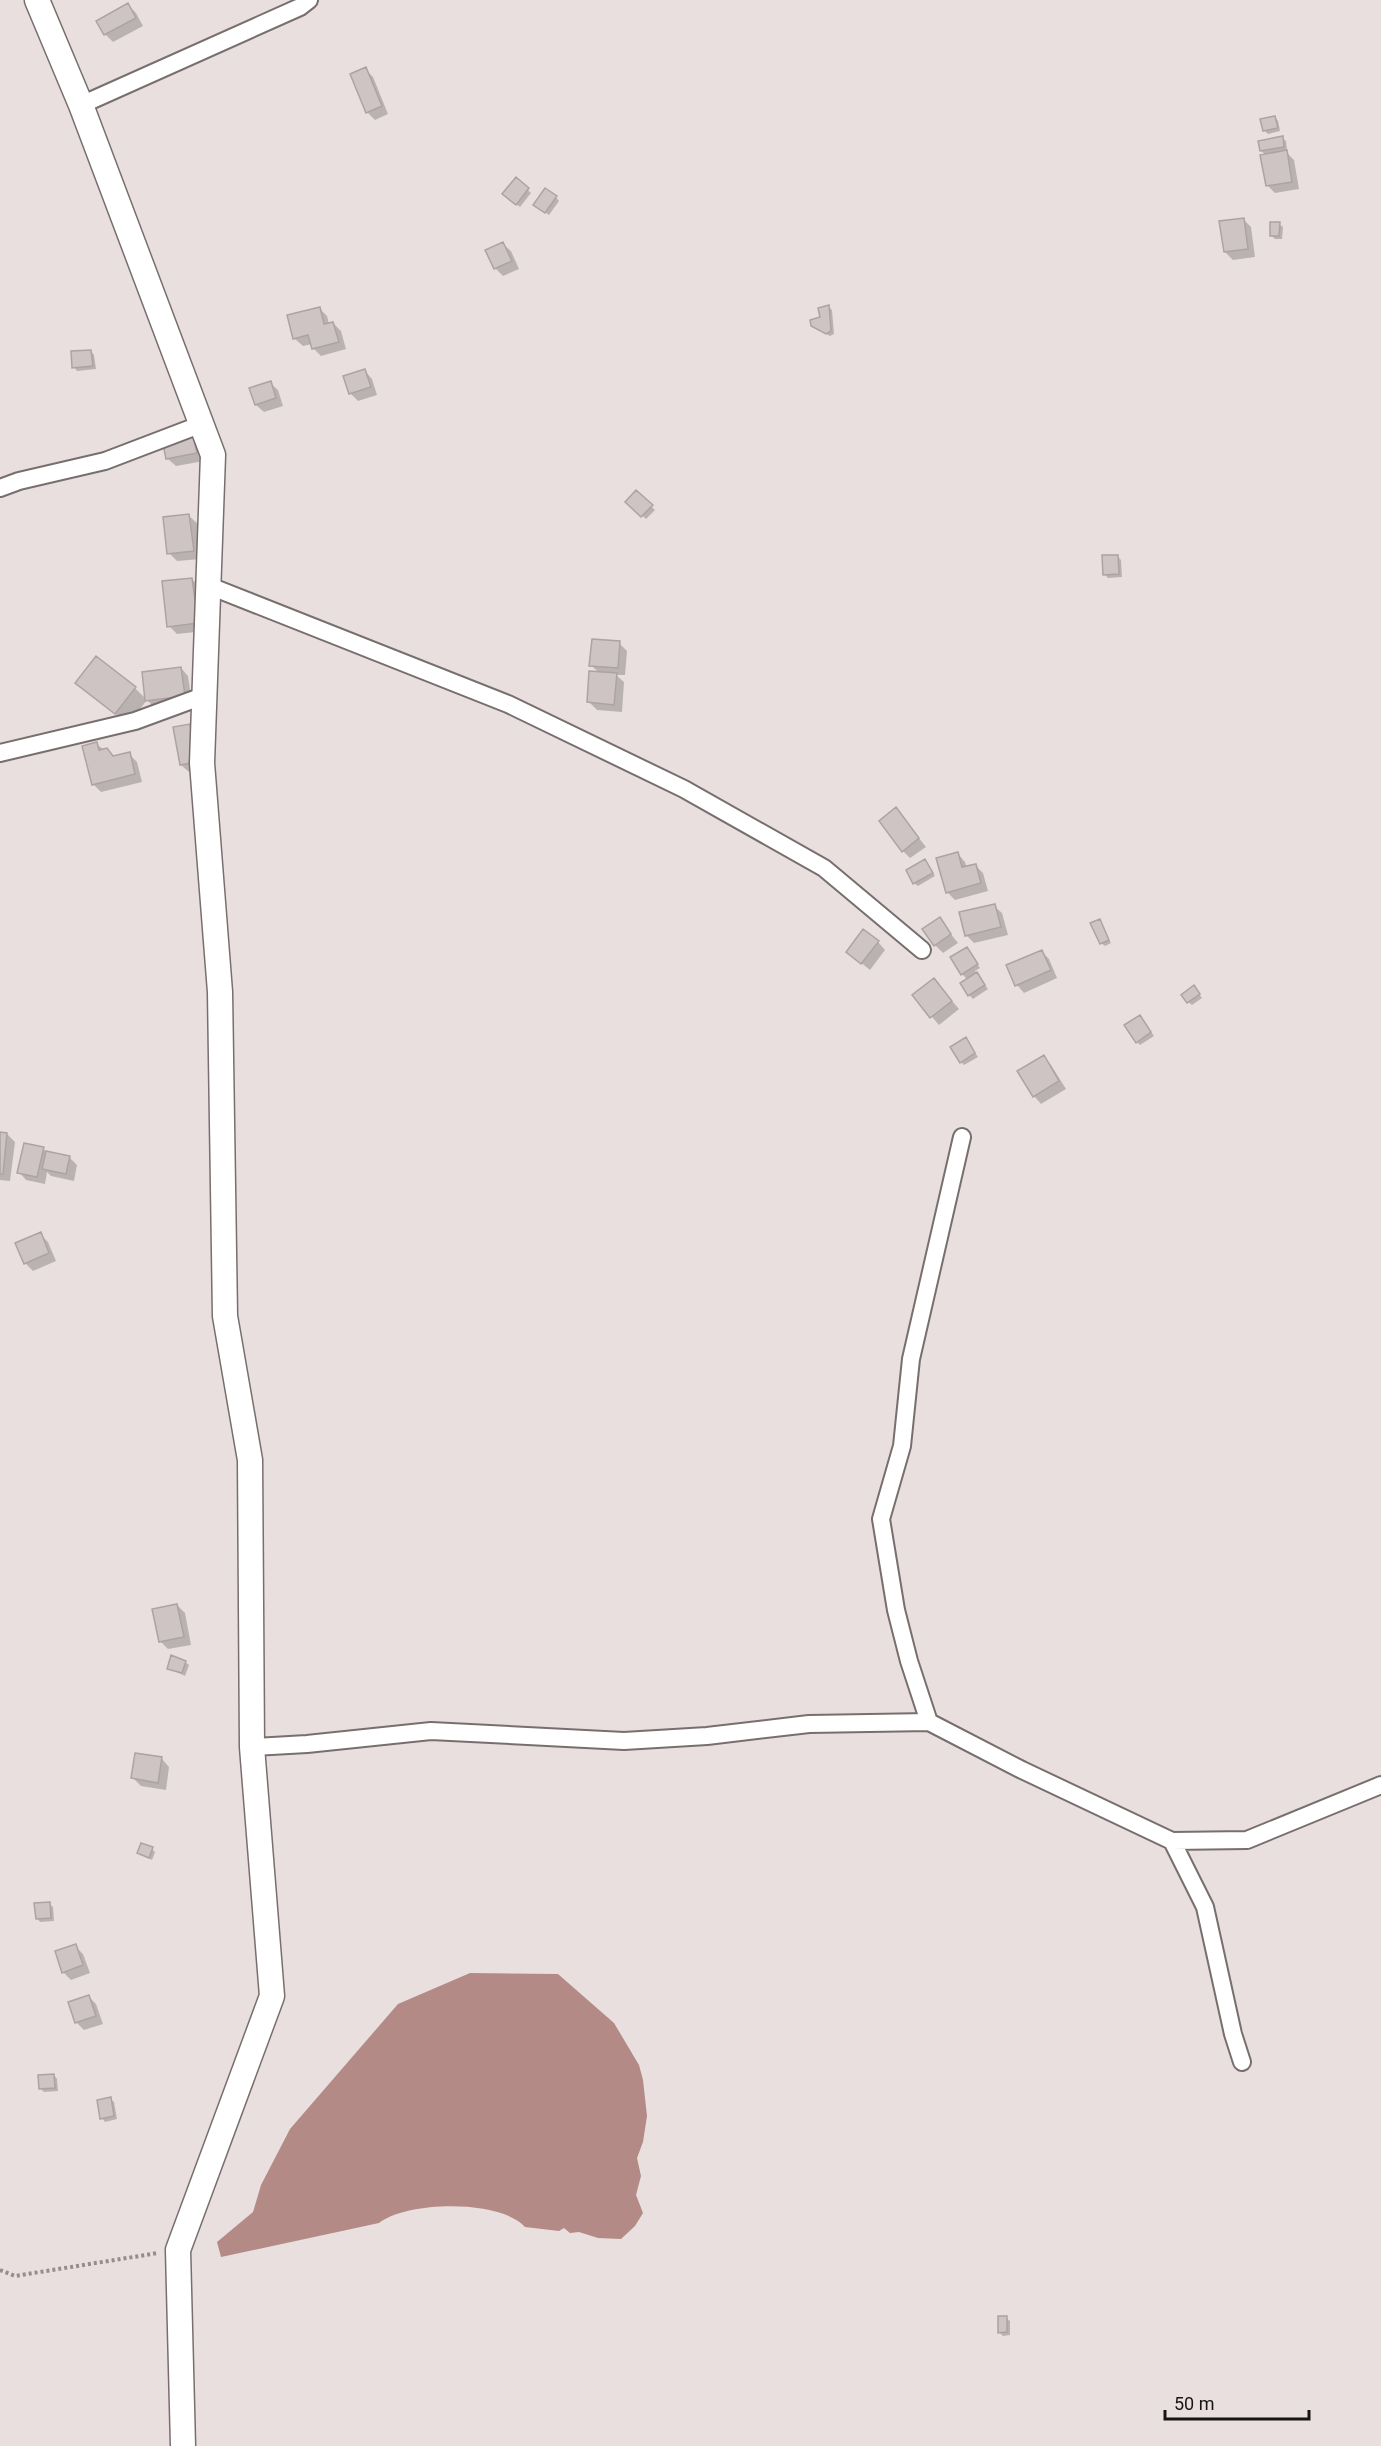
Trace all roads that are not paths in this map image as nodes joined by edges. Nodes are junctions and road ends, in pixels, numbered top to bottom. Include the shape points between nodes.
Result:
1 (37, 0) edge
2 (309, 0) edge
3 (81, 105) junction
4 (202, 424) junction
5 (0, 488) edge
6 (207, 585) junction
7 (203, 696) junction
8 (0, 753) edge
9 (922, 950) dead end
10 (962, 1137) dead end
11 (929, 1722) junction
12 (252, 1747) junction
13 (1381, 1785) edge
14 (1172, 1841) junction
15 (1242, 2062) dead end
16 (183, 2446) edge

1 - 3 street
2 - 3 street
3 - 4 street
4 - 5 street via 105,461
4 - 6 street via 213,455
6 - 7 street
6 - 9 street via 508,704 684,789 824,868
7 - 8 street via 135,721
7 - 12 street via 202,763 220,992 225,1316 250,1460
10 - 11 street via 911,1359 902,1446 881,1519 896,1610
11 - 12 street via 809,1724 624,1741 431,1731
11 - 14 street
12 - 16 street via 272,1996 178,2250
13 - 14 street via 1248,1840
14 - 15 street via 1205,1907

